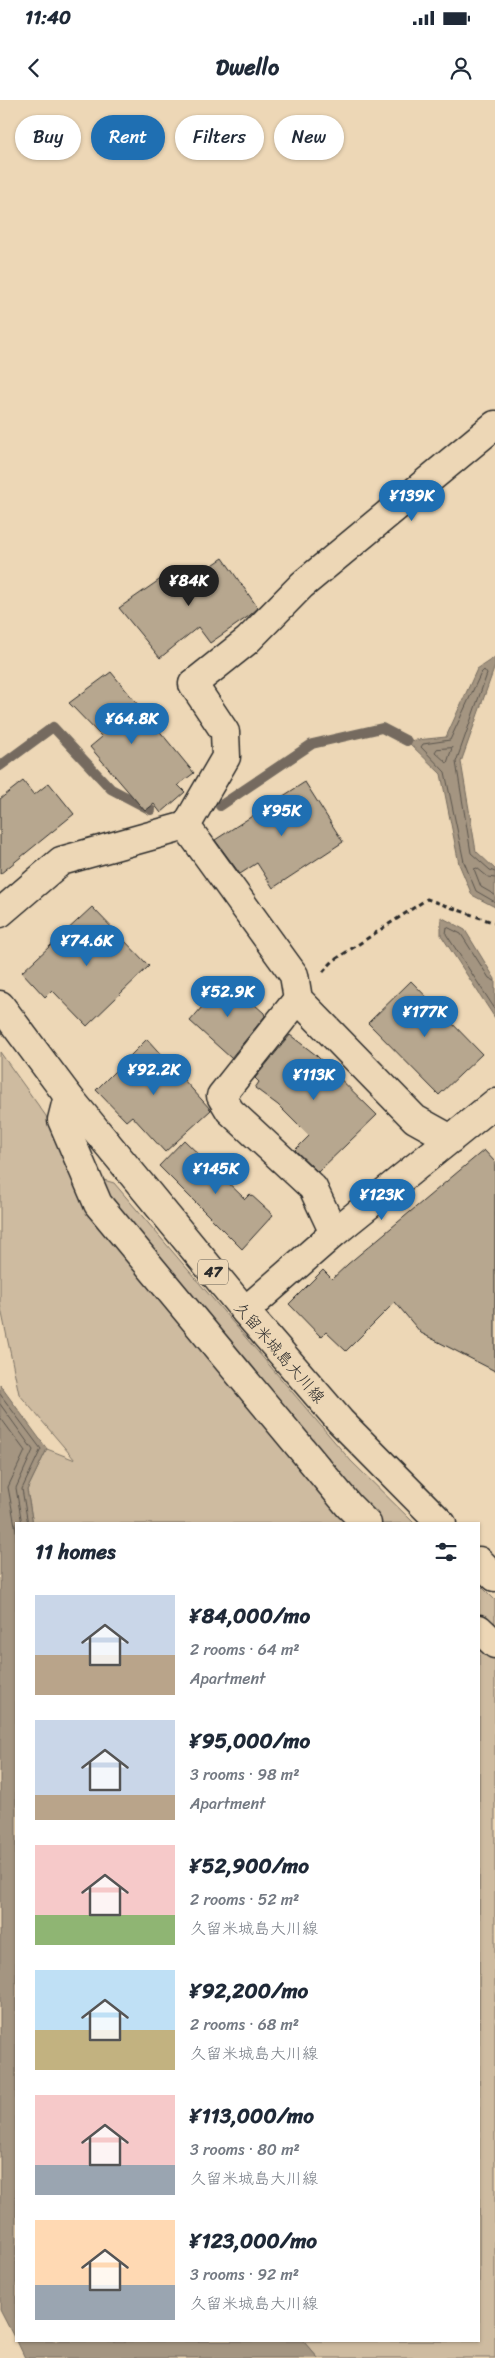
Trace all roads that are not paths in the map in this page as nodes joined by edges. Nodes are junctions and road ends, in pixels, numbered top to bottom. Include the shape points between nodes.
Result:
1 (495, 426) edge
2 (186, 826) junction
3 (0, 913) edge
4 (298, 1000) junction
5 (0, 1005) edge
6 (68, 1096) junction
7 (495, 1103) edge
8 (451, 1139) junction
9 (334, 1233) junction
10 (245, 1311) junction
11 (365, 1522) edge
12 (440, 1522) edge
13 (480, 1562) edge
14 (495, 1577) edge
15 (480, 1630) edge
16 (495, 1644) edge

1 - 2 main road via 302,585 247,641 192,684 225,732 226,757
2 - 3 main road via 61,861
2 - 4 main road via 294,975
4 - 8 main road via 415,1119
4 - 9 main road via 221,1096 230,1111 312,1188
5 - 6 main road, 久留米城島大川線 / 47
6 - 10 main road, 久留米城島大川線 / 47
6 - 11 main road via 62,1120 98,1204
7 - 8 main road
8 - 9 main road
9 - 10 main road
10 - 12 main road, 久留米城島大川線 / 47 via 340,1421
13 - 14 main road
15 - 16 main road

